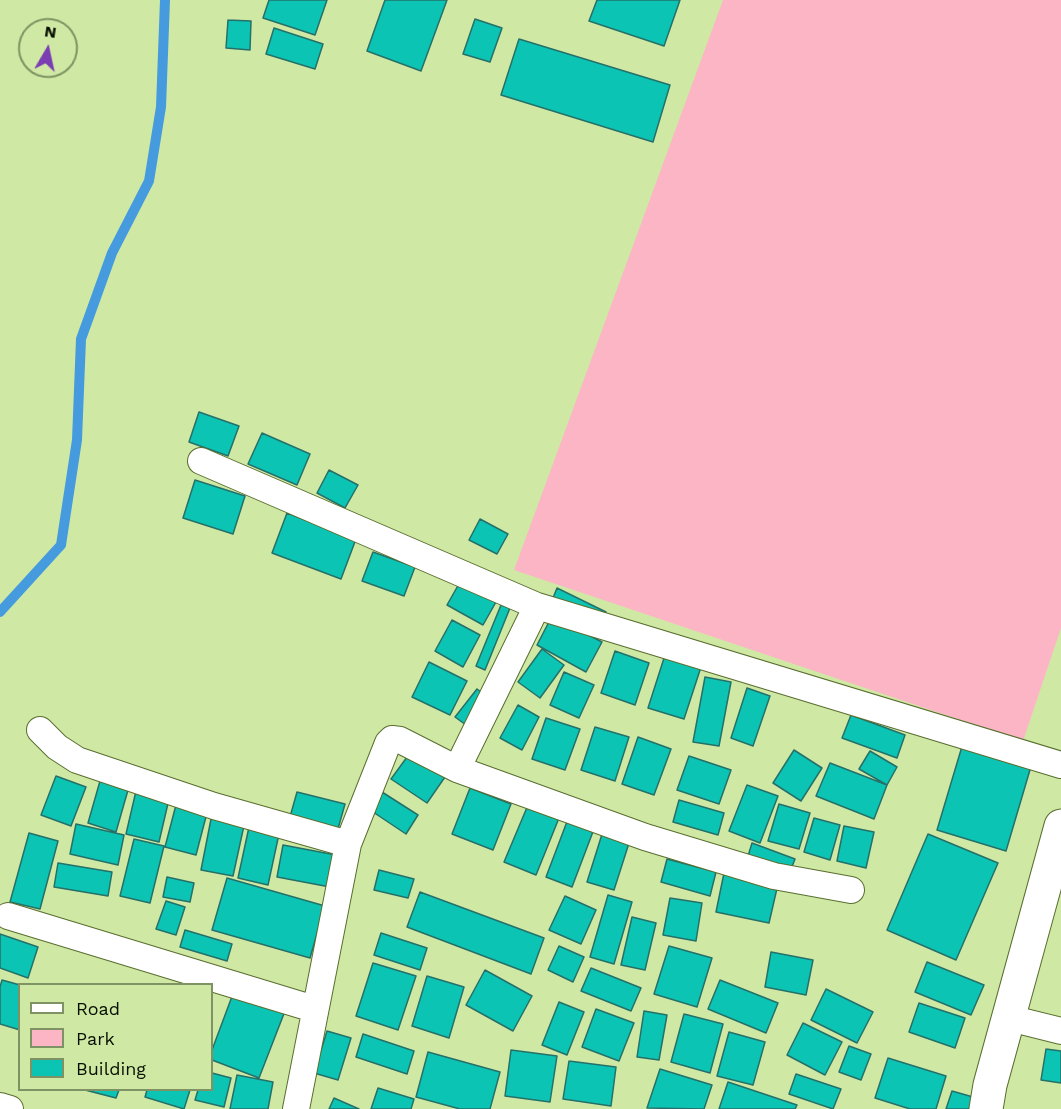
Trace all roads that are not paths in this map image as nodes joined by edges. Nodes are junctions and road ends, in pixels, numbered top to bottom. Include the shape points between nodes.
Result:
1 (201, 461) dead end
2 (537, 606) junction
3 (40, 730) dead end
4 (1061, 765) edge
5 (457, 770) junction
6 (1061, 826) edge
7 (348, 844) junction
8 (850, 890) dead end
9 (8, 916) dead end
10 (315, 1009) junction
11 (1009, 1018) junction
12 (1061, 1031) edge
13 (0, 1106) edge
14 (10, 1109) edge
15 (296, 1109) edge
16 (986, 1109) edge

1 - 2 street
2 - 4 street
2 - 5 street
3 - 7 street via 77,760 214,806
5 - 7 street via 392,739
5 - 8 street via 656,840 774,876
6 - 11 main road
7 - 10 street
9 - 10 street
10 - 15 street
11 - 12 street
11 - 16 main road
13 - 14 street

